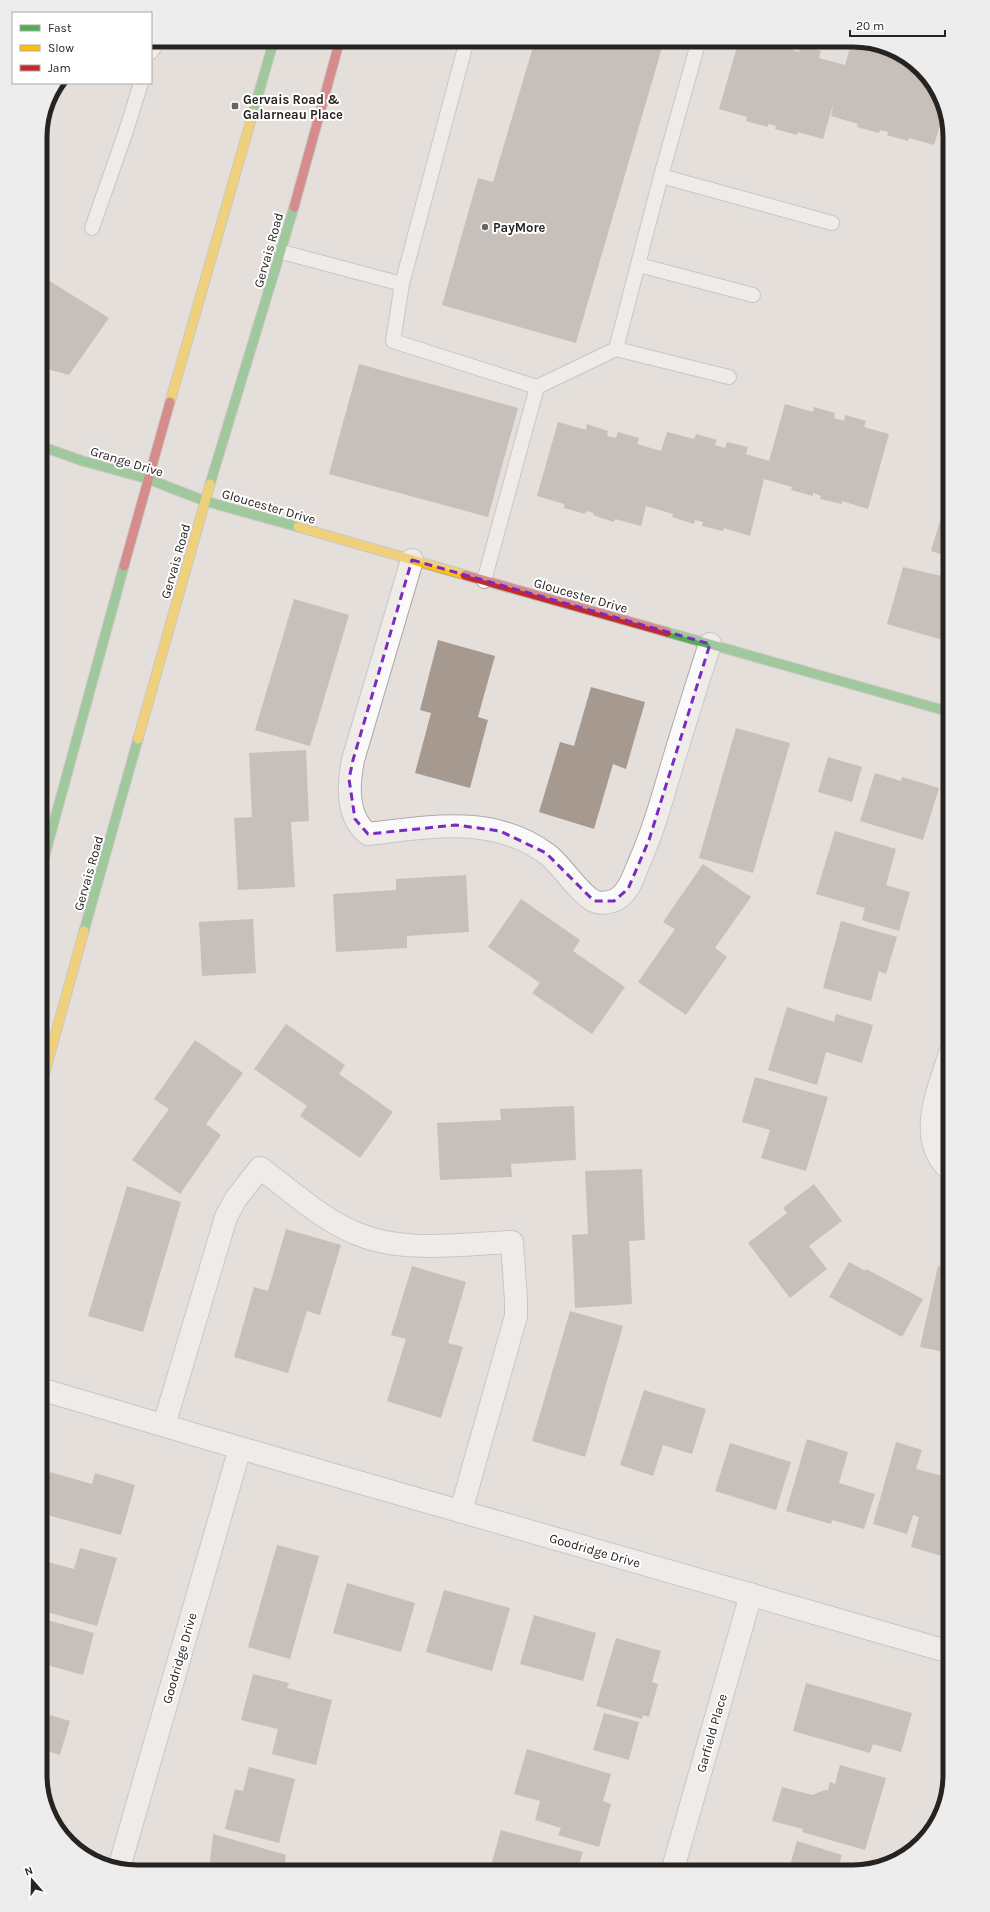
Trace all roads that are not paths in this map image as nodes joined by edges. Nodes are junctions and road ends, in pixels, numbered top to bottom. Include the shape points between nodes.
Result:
1 (272, 47) edge
2 (338, 47) edge
3 (466, 47) edge
4 (697, 47) edge
5 (141, 84) edge
6 (661, 176) junction
7 (832, 223) dead end
8 (92, 228) dead end
9 (282, 252) junction
10 (639, 265) junction
11 (402, 284) junction
12 (753, 295) dead end
13 (616, 349) junction
14 (729, 377) dead end
15 (537, 387) junction
16 (47, 448) edge
17 (148, 479) junction
18 (205, 501) junction
19 (412, 560) junction
20 (484, 581) junction
21 (710, 644) junction
22 (943, 710) edge
23 (47, 847) edge
24 (47, 1065) edge
25 (943, 1079) edge
26 (943, 1162) edge
27 (47, 1390) edge
28 (164, 1425) junction
29 (240, 1448) junction
30 (461, 1511) junction
31 (750, 1594) junction
32 (943, 1650) edge
33 (119, 1863) edge
34 (674, 1865) edge

1 - 17 main road
2 - 9 main road, Gervais Road
3 - 11 lane
4 - 6 lane
5 - 8 lane
6 - 7 lane
6 - 10 lane
9 - 11 lane
9 - 18 main road, Gervais Road
10 - 12 lane
10 - 13 lane
11 - 15 lane via 393,341
13 - 14 lane
13 - 15 lane
15 - 20 lane
16 - 17 main road, Grange Drive
17 - 18 main road, Grange Drive
17 - 23 main road
18 - 19 main road, Gloucester Drive
18 - 24 main road, Gervais Road
19 - 20 main road, Gloucester Drive
19 - 21 street via 353,760 349,779 355,819 360,828 368,834 456,825 500,831 546,853 594,901 614,901 628,889 650,840
20 - 21 main road, Gloucester Drive
21 - 22 main road, Gloucester Drive
25 - 26 street via 931,1124 935,1146
27 - 28 street, Goodridge Drive
28 - 29 street, Goodridge Drive
28 - 30 street via 226,1217 235,1200 260,1168 336,1224 373,1239 416,1246 512,1242 516,1316
29 - 30 street, Goodridge Drive
29 - 33 street, Goodridge Drive
30 - 31 street, Goodridge Drive
31 - 32 street, Goodridge Drive
31 - 34 street, Garfield Place

